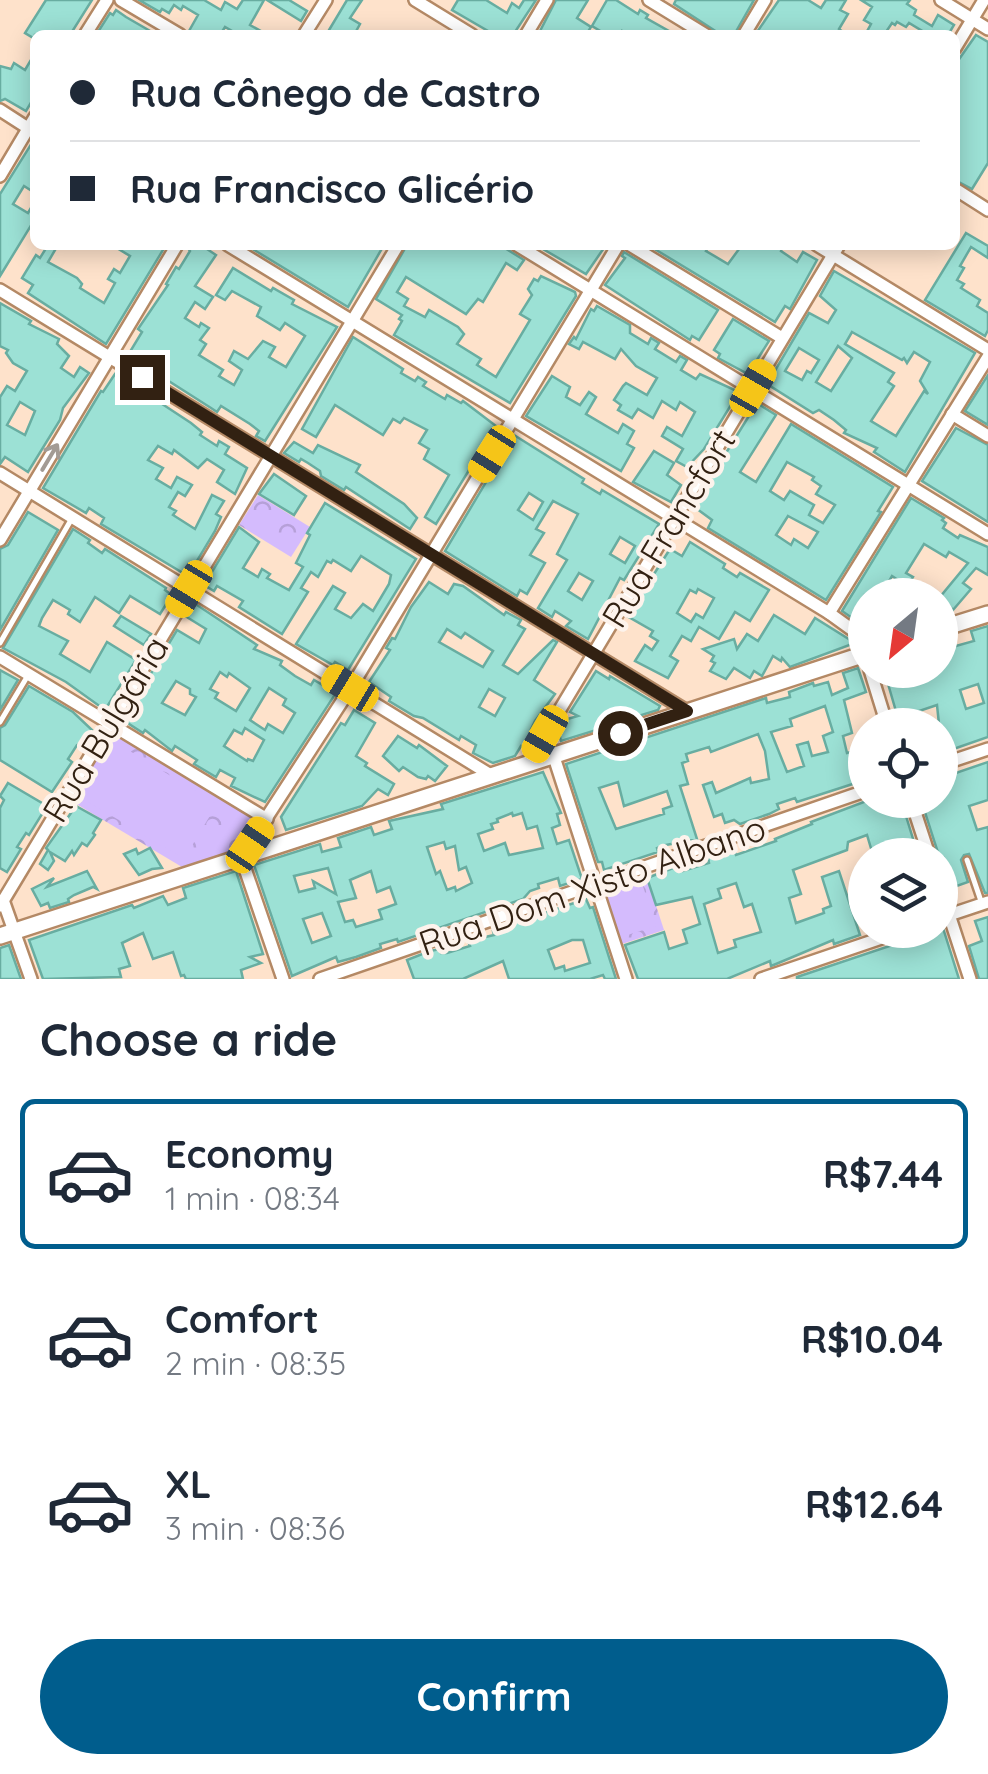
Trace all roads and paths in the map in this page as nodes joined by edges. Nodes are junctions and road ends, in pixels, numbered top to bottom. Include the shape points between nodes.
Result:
1 (107, 0) edge
2 (121, 0) edge
3 (326, 0) edge
4 (416, 0) edge
5 (547, 0) edge
6 (649, 0) edge
7 (765, 0) edge
8 (942, 0) edge
9 (984, 0) edge
10 (972, 19) junction
11 (988, 29) edge
12 (88, 30) edge
13 (172, 30) edge
14 (307, 30) edge
15 (464, 30) edge
16 (529, 30) edge
17 (698, 30) edge
18 (747, 30) edge
19 (960, 39) edge
20 (0, 110) edge
21 (30, 125) edge
22 (30, 131) edge
23 (0, 176) edge
24 (960, 192) edge
25 (988, 210) edge
26 (174, 250) edge
27 (236, 250) edge
28 (395, 250) edge
29 (525, 250) edge
30 (615, 250) edge
31 (638, 250) edge
32 (836, 250) edge
33 (0, 290) edge
34 (593, 290) junction
35 (352, 321) junction
36 (782, 338) junction
37 (988, 353) edge
38 (110, 357) junction
39 (753, 388) junction
40 (952, 414) junction
41 (513, 420) junction
42 (988, 436) edge
43 (270, 456) junction
44 (0, 473) edge
45 (908, 484) junction
46 (30, 491) junction
47 (73, 518) junction
48 (674, 518) junction
49 (988, 534) edge
50 (0, 540) edge
51 (430, 554) junction
52 (189, 589) junction
53 (829, 613) junction
54 (988, 614) edge
55 (958, 623) edge
56 (848, 627) edge
57 (0, 643) edge
58 (593, 654) junction
59 (0, 657) edge
60 (848, 659) edge
61 (29, 674) junction
62 (350, 688) junction
63 (687, 711) junction
64 (109, 721) junction
65 (0, 722) edge
66 (988, 749) edge
67 (553, 754) junction
68 (958, 759) edge
69 (530, 761) junction
70 (489, 774) junction
71 (848, 796) edge
72 (267, 818) junction
73 (241, 857) junction
74 (967, 860) dead end
75 (0, 878) edge
76 (597, 882) junction
77 (12, 885) junction
78 (2, 903) edge
79 (985, 903) edge
80 (958, 912) edge
81 (8, 933) edge
82 (852, 948) edge
83 (958, 948) edge
84 (31, 979) edge
85 (283, 979) edge
86 (320, 979) edge
87 (626, 979) edge
88 (761, 979) edge
89 (970, 979) edge

1 - 12 street
2 - 13 street
3 - 14 street
4 - 15 street
5 - 16 street
6 - 17 street
7 - 18 street
8 - 10 street
9 - 10 street
10 - 11 street
10 - 19 street
20 - 21 street
22 - 23 street
24 - 25 street
26 - 38 street
27 - 35 street
28 - 35 street, Rua Bulgária
29 - 34 street
30 - 34 street
31 - 36 street
32 - 36 street, Rua Francfort
32 - 37 street
33 - 38 street
34 - 39 street
34 - 41 street
35 - 41 street
35 - 43 street, Rua Bulgária
36 - 39 street, Rua Francfort
37 - 40 street
38 - 43 street
46 -> 38 street
39 - 45 street
39 - 48 street, Rua Francfort
40 - 42 street
40 - 45 street
41 - 48 street
41 - 51 street
43 - 51 street
43 - 52 street, Rua Bulgária
44 - 46 street
45 - 49 street
45 - 53 street
46 - 47 street
46 - 50 street
47 - 52 street
47 - 57 lane
48 - 53 street
48 - 58 street, Rua Francfort
51 - 58 street
51 - 62 street
52 - 62 street
52 - 64 street, Rua Bulgária
53 - 56 street
54 - 55 main road
58 - 63 street
58 - 69 street, Rua Francfort
59 - 61 street
60 - 63 main road
61 - 64 street
61 - 65 lane
62 - 70 street
62 - 72 street
63 - 67 main road
64 - 72 street
64 - 77 street, Rua Bulgária
66 - 68 street
67 - 69 main road
67 - 76 street
69 - 70 main road
70 - 73 main road
71 - 76 street, Rua Dom Xisto Albano
72 - 73 street
73 - 81 main road
73 - 85 street
74 - 79 lane
75 - 77 street
76 - 86 street, Rua Dom Xisto Albano
76 - 87 street
77 - 78 street, Rua Bulgária
78 - 81 street
79 - 80 street
81 - 84 street
82 - 88 street
83 - 89 street

